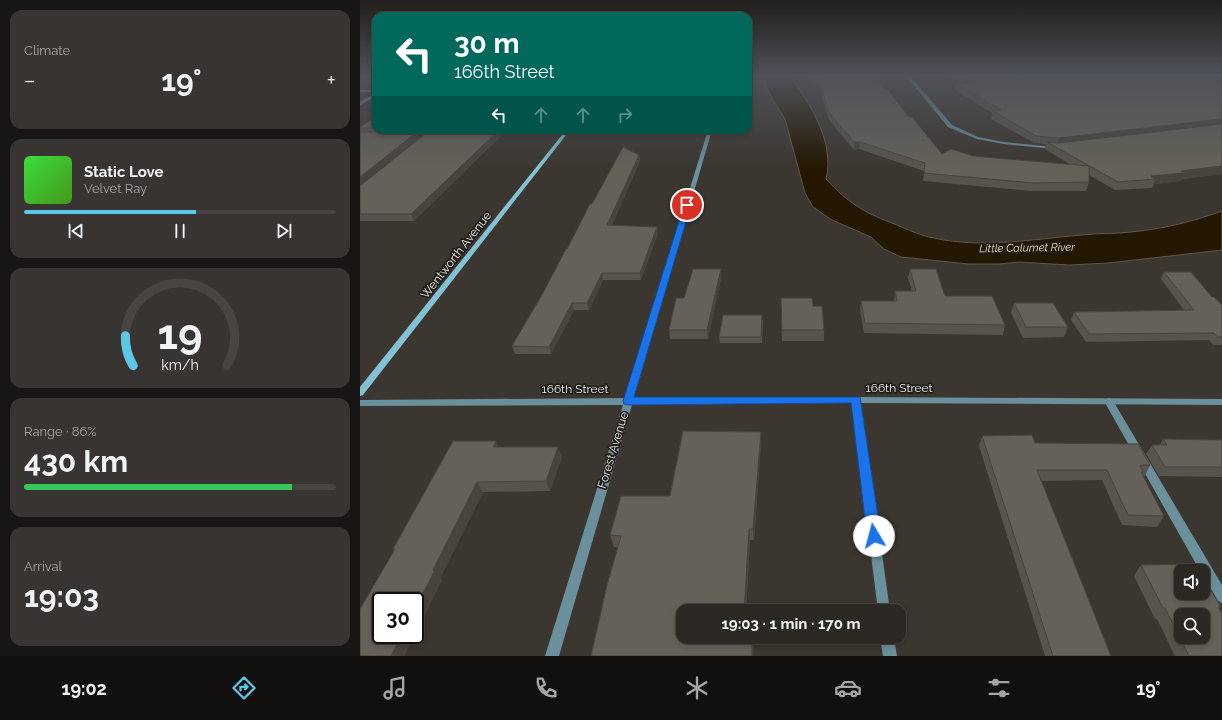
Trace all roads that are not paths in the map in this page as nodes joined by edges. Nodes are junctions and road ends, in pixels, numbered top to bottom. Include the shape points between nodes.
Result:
1 (934, 107) edge
2 (565, 134) edge
3 (709, 134) edge
4 (1057, 148) edge
5 (360, 393) edge
6 (856, 400) junction
7 (628, 401) junction
8 (1109, 401) junction
9 (1222, 402) edge
10 (360, 403) edge
11 (1222, 597) edge
12 (883, 604) edge
13 (888, 644) edge
14 (552, 656) edge
15 (890, 656) edge

1 - 4 street via 950,126 977,138
2 - 5 street, Wentworth Avenue
3 - 7 street, Forest Avenue
6 - 7 street, 166th Street
6 - 8 street, 166th Street
6 - 12 street
7 - 10 street, 166th Street
7 - 14 street, Forest Avenue
8 - 9 street, 166th Street
8 - 11 street
13 - 15 street

